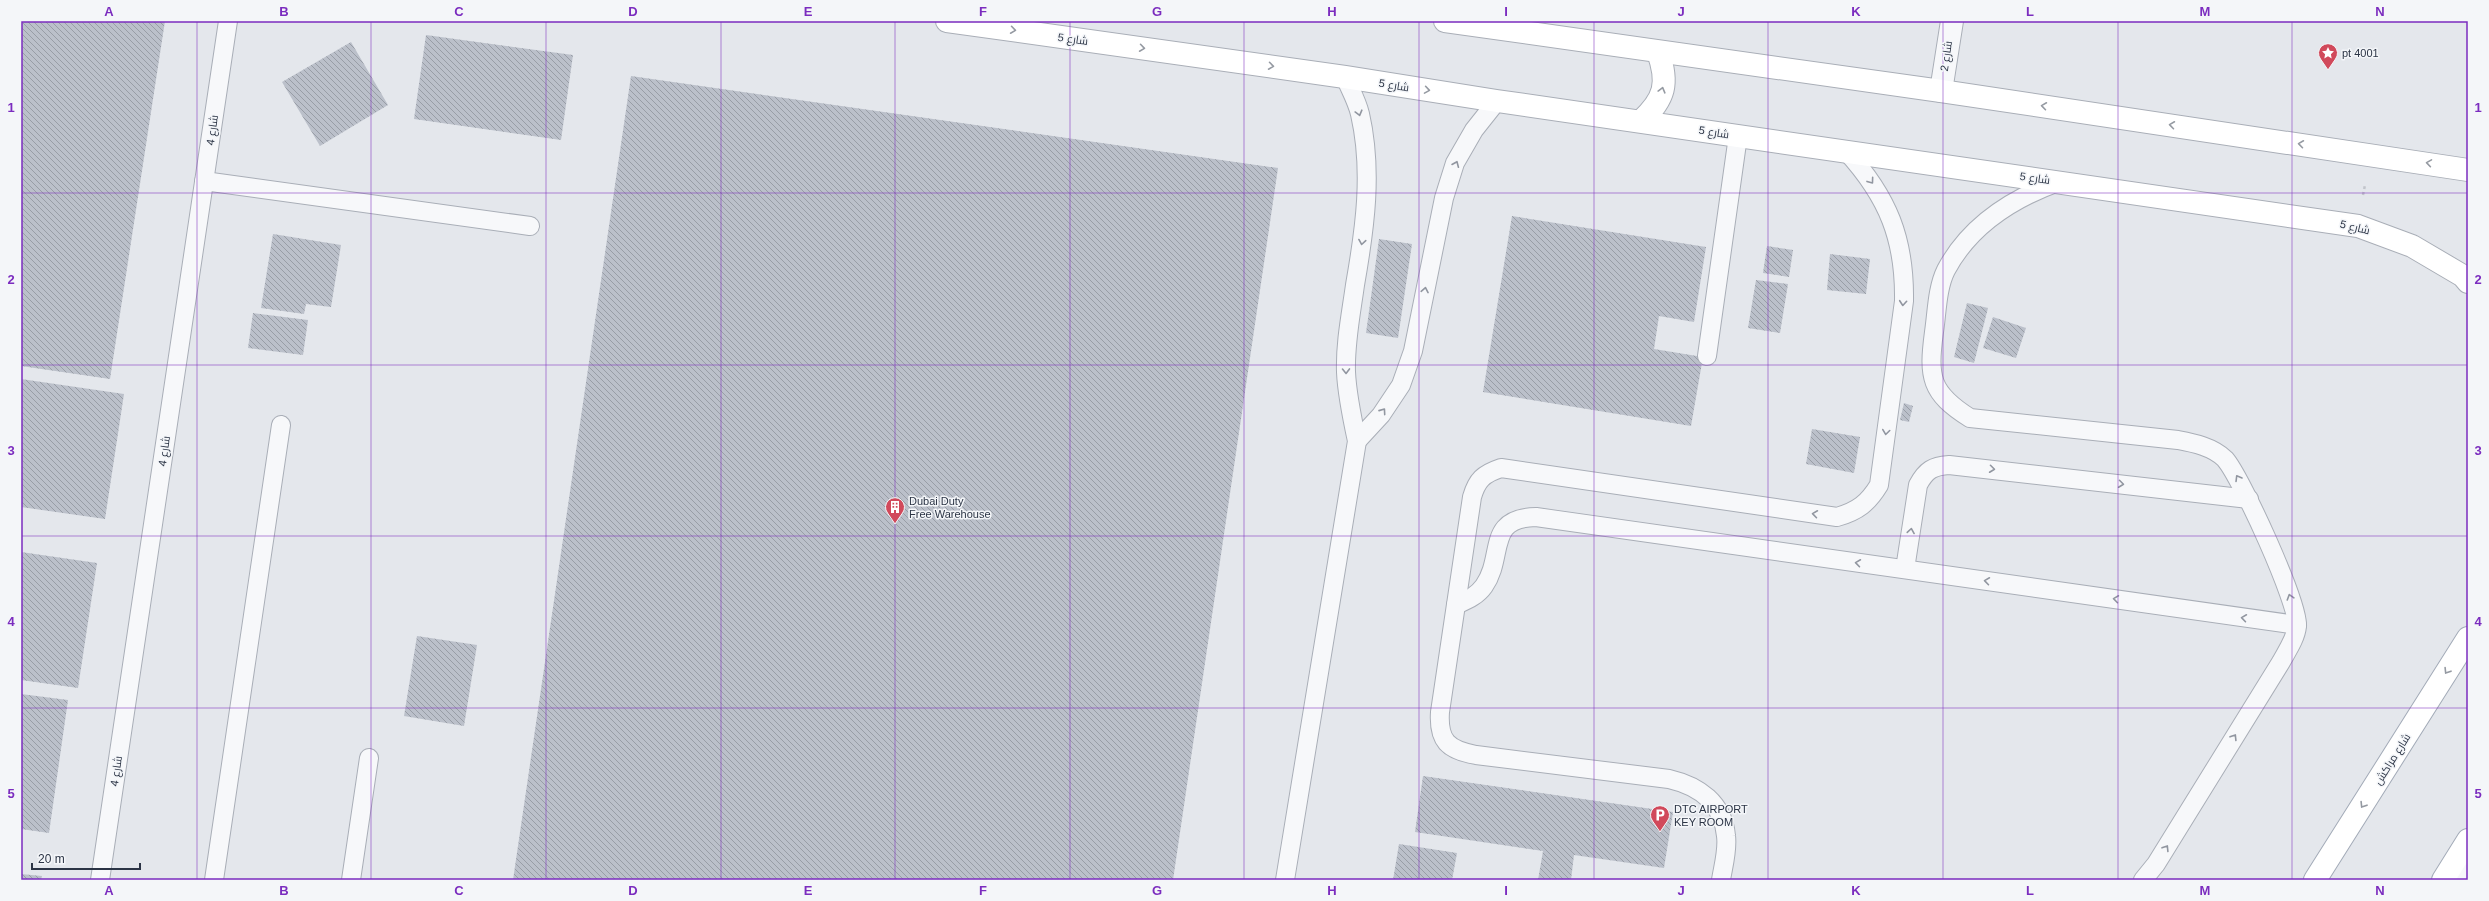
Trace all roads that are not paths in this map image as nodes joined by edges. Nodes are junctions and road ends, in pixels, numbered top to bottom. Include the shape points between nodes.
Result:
1 (228, 21) edge
2 (947, 21) edge
3 (1445, 21) edge
4 (1952, 21) edge
5 (1500, 25) edge
6 (1658, 52) junction
7 (1345, 77) junction
8 (1941, 91) junction
9 (1497, 101) junction
10 (1641, 121) junction
11 (1738, 136) junction
12 (1846, 151) junction
13 (2468, 170) edge
14 (204, 181) junction
15 (2058, 182) junction
16 (530, 226) dead end
17 (2468, 282) edge
18 (1707, 356) dead end
19 (281, 425) dead end
20 (1357, 441) junction
21 (2249, 499) junction
22 (1905, 569) junction
23 (1456, 605) junction
24 (2297, 625) junction
25 (2468, 638) edge
26 (369, 758) dead end
27 (2464, 847) edge
28 (100, 880) edge
29 (214, 880) edge
30 (351, 880) edge
31 (1285, 880) edge
32 (1721, 880) edge
33 (2143, 880) edge
34 (2315, 880) edge
35 (2443, 880) edge
36 (2459, 880) edge

1 - 14 lane, شارع 4
2 -> 7 street, شارع 5
3 - 5 street
4 - 8 street, شارع 2
5 - 6 street
6 - 8 street
10 -> 6 street via 1655,108 1664,90 1665,71
7 -> 9 street, شارع 5
7 -> 20 lane via 1359,112 1366,149 1367,187 1363,236 1346,358 1350,406
13 -> 8 street
9 - 10 street, شارع 5
20 -> 9 lane via 1382,415 1401,385 1414,351 1444,198 1456,163 1474,130
10 - 11 street, شارع 5
11 - 12 street, شارع 5
11 - 18 lane
12 - 15 street, شارع 5
12 -> 23 lane via 1876,188 1887,208 1896,230 1904,277 1904,302 1879,485 1869,501 1855,512 1837,517 1500,468 1486,473 1476,483
14 - 16 lane
14 - 28 lane, شارع 4
15 - 17 street, شارع 5 via 2358,226 2412,246 2463,276
21 -> 15 lane via 2239,478 2224,458 2202,445 2178,440 1970,418 1949,405 1935,385 1930,361 1940,290 1946,270 1966,241 1985,221 2007,204 2032,191
19 - 29 lane
20 - 31 lane
22 -> 21 lane via 1918,485 1925,473 1936,465 1949,464
24 -> 21 lane via 2291,596
22 -> 23 lane via 1536,517 1520,518 1506,527 1497,541 1492,571 1484,586 1472,598
24 -> 22 lane
23 - 32 lane via 1440,712 1439,728 1446,742 1460,752 1476,755 1669,779 1688,784 1706,795 1718,810 1726,837
33 -> 24 lane via 2156,864 2281,662 2292,642
25 -> 34 street, شارع مراكش
26 - 30 lane
27 - 35 street
27 - 36 lane

